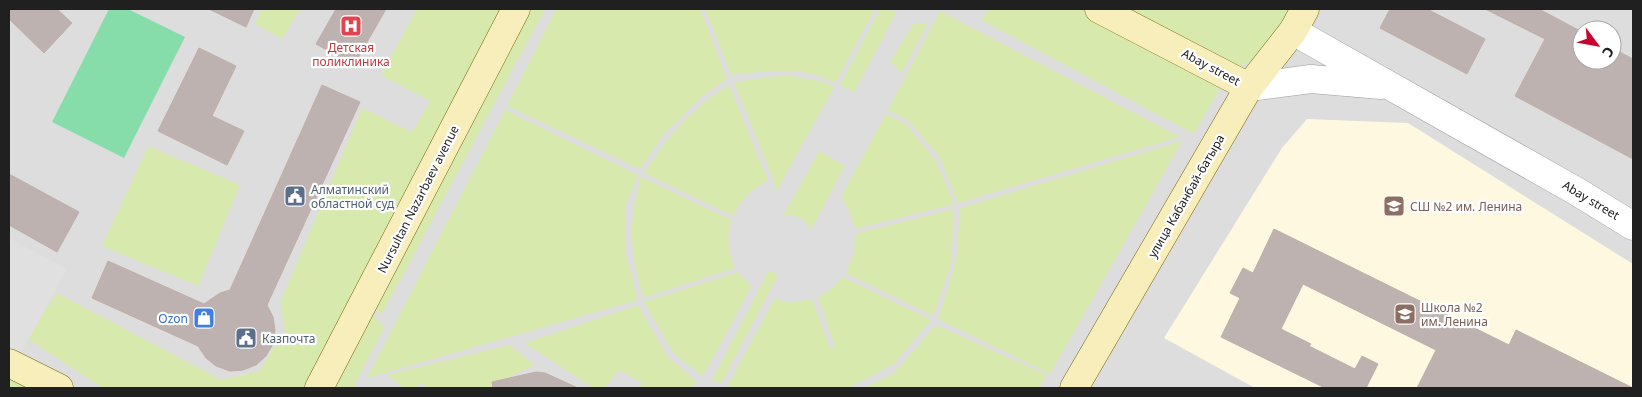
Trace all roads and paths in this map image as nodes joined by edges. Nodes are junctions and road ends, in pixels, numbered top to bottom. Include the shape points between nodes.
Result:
1 (516, 9) edge
2 (1099, 9) edge
3 (1299, 20) edge
4 (1392, 86) junction
5 (1249, 87) junction
6 (1633, 226) edge
7 (9, 363) edge
8 (59, 388) edge
9 (319, 388) edge
10 (1074, 388) edge

1 - 9 main road, Nursultan Nazarbaev avenue
2 - 5 main road, Abay street
3 - 4 street, Abay street
3 - 5 main road, улица Кабанбай-батыра
4 - 5 street, Abay street via 1311,79
4 - 6 street, Abay street
5 - 10 main road, улица Кабанбай-батыра
7 - 8 main road

